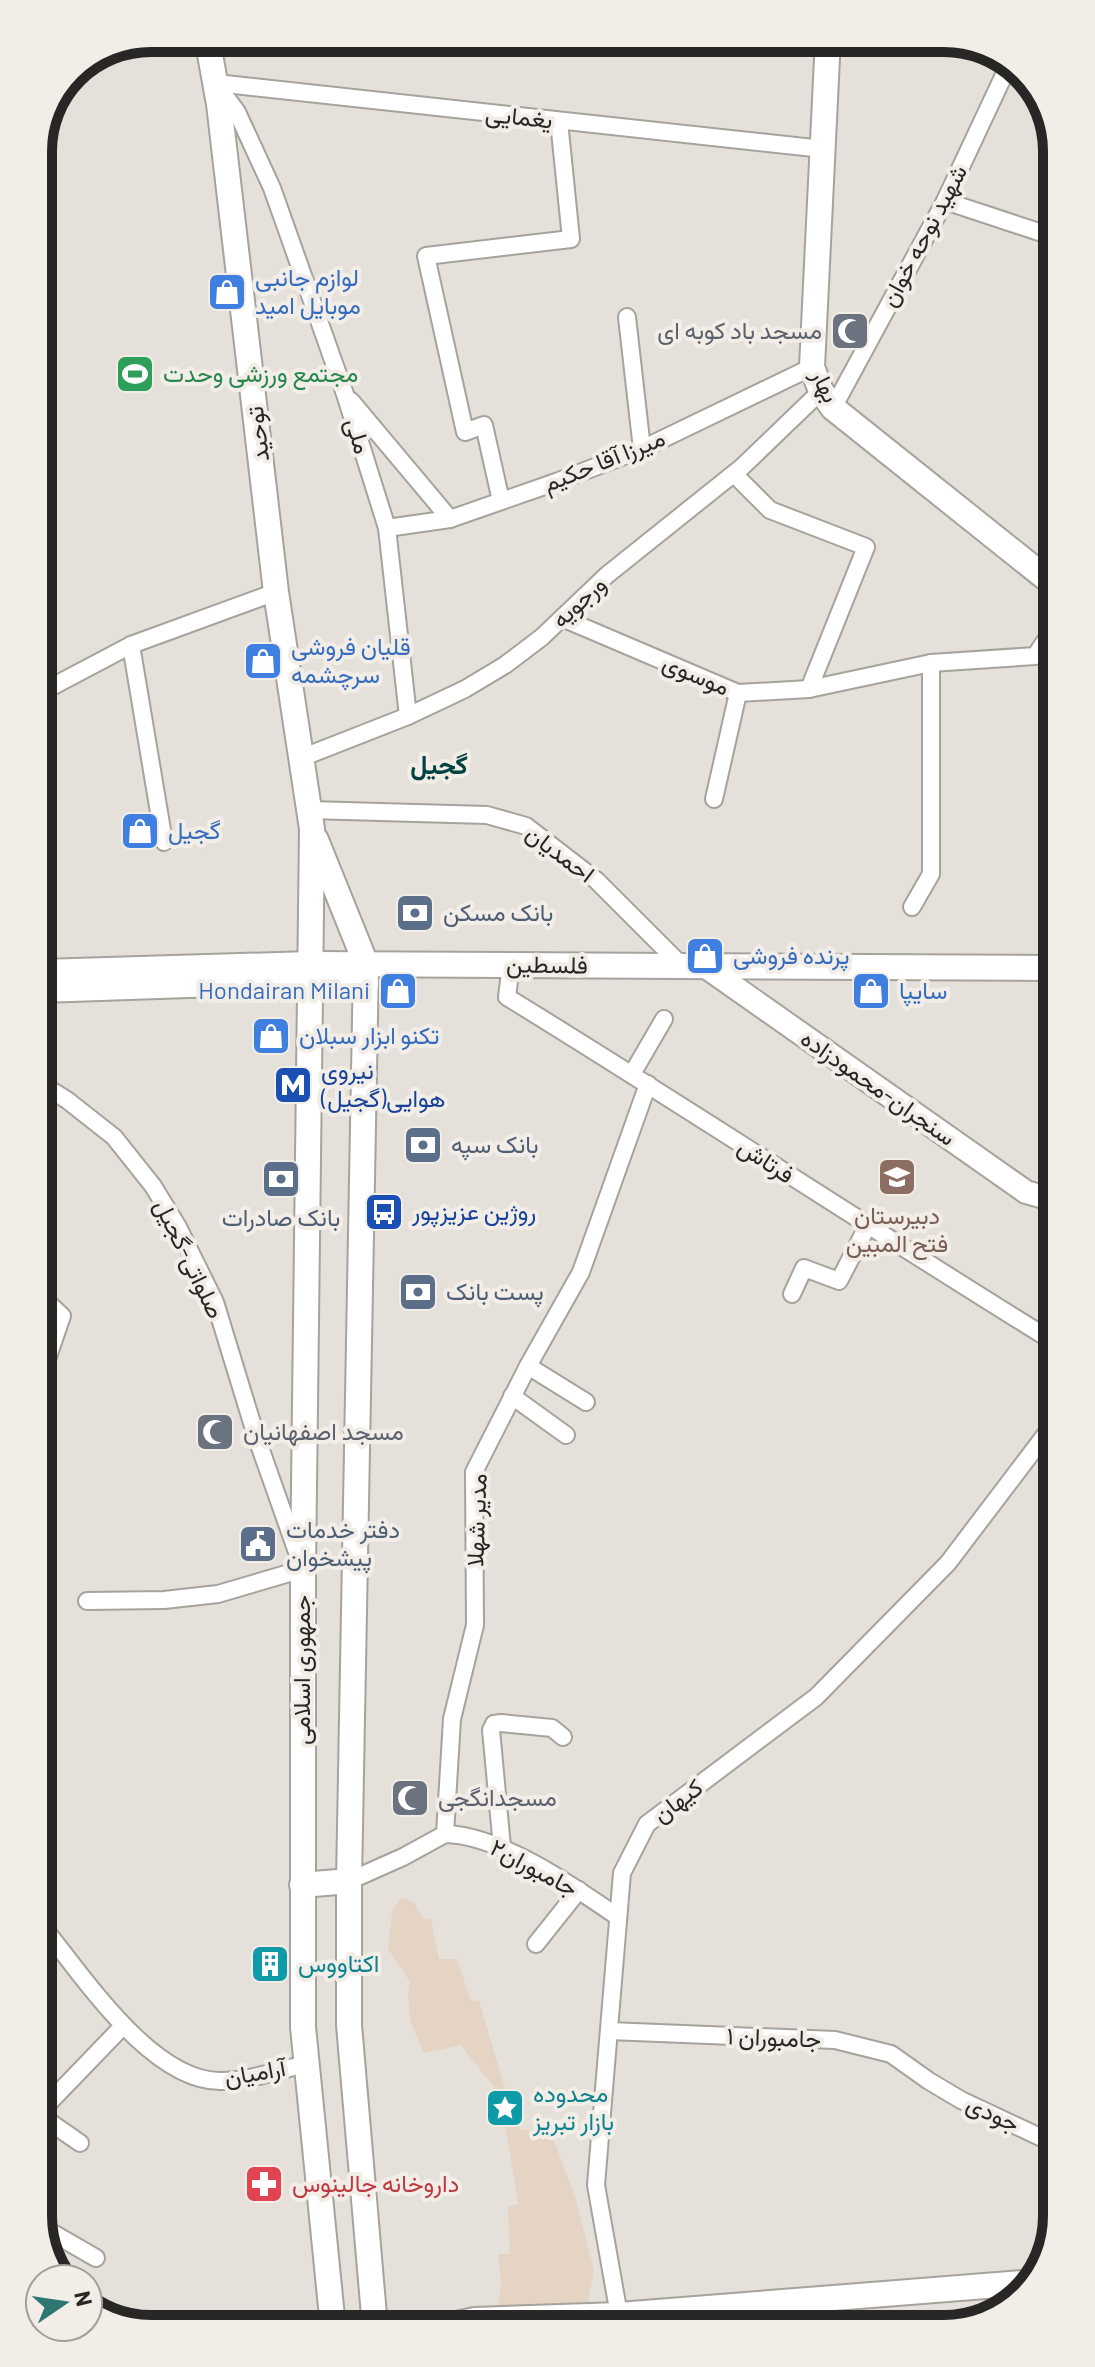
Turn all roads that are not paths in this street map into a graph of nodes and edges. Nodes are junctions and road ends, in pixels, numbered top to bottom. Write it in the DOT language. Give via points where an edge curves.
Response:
graph roads {
  1 [pos="210,52"];
  2 [pos="827,52"];
  3 [pos="1005,73"];
  4 [pos="216,83"];
  5 [pos="559,121"];
  6 [pos="823,149"];
  7 [pos="945,201"];
  8 [pos="1043,233"];
  9 [pos="627,317"];
  10 [pos="812,367"];
  11 [pos="345,394"];
  12 [pos="827,399"];
  13 [pos="642,449"];
  14 [pos="734,474"];
  15 [pos="501,501"];
  16 [pos="450,519"];
  17 [pos="387,528"];
  18 [pos="1043,576"];
  19 [pos="276,592"];
  20 [pos="562,618"];
  21 [pos="1043,644"];
  22 [pos="131,645"];
  23 [pos="931,663"];
  24 [pos="52,687"];
  25 [pos="809,689"];
  26 [pos="738,693"];
  27 [pos="408,716"];
  28 [pos="301,758"];
  29 [pos="714,799"];
  30 [pos="310,820"];
  31 [pos="164,842"];
  32 [pos="912,907"];
  33 [pos="511,965"];
  34 [pos="694,967"];
  35 [pos="1043,968"];
  36 [pos="52,972"];
  37 [pos="310,972"];
  38 [pos="366,973"];
  39 [pos="52,989"];
  40 [pos="664,1019"];
  41 [pos="632,1074"];
  42 [pos="648,1084"];
  43 [pos="52,1091"];
  44 [pos="1043,1197"];
  45 [pos="867,1227"];
  46 [pos="792,1294"];
  47 [pos="52,1306"];
  48 [pos="1043,1335"];
  49 [pos="52,1345"];
  50 [pos="528,1366"];
  51 [pos="512,1396"];
  52 [pos="586,1402"];
  53 [pos="566,1435"];
  54 [pos="1043,1438"];
  55 [pos="303,1569"];
  56 [pos="87,1601"];
  57 [pos="563,1737"];
  58 [pos="445,1834"];
  59 [pos="502,1847"];
  60 [pos="349,1881"];
  61 [pos="302,1885"];
  62 [pos="579,1890"];
  63 [pos="618,1917"];
  64 [pos="52,1938"];
  65 [pos="536,1944"];
  66 [pos="123,2026"];
  67 [pos="609,2031"];
  68 [pos="306,2064"];
  69 [pos="929,2081"];
  70 [pos="52,2100"];
  71 [pos="52,2124"];
  72 [pos="1043,2138"];
  73 [pos="80,2143"];
  74 [pos="54,2234"];
  75 [pos="96,2258"];
  76 [pos="1015,2284"];
  77 [pos="332,2315"];
  78 [pos="374,2315"];
  79 [pos="619,2315"];
  1 -- 4 [label="main road, توحید"];
  2 -- 6 [label="main road, بهار"];
  3 -- 7 [label="street, شهید نوحه خوان"];
  4 -- 5 [label="street, یغمایی"];
  4 -- 11 [label="street, ملی" via="237,112 272,188"];
  4 -- 19 [label="main road, توحید"];
  5 -- 6 [label="street, یغمایی"];
  5 -- 15 [label="street" via="571,239 426,256 465,432 484,425"];
  6 -- 10 [label="main road, بهار"];
  7 -- 8 [label="street"];
  7 -- 12 [label="street, شهید نوحه خوان"];
  9 -- 13 [label="street"];
  10 -- 12 [label="main road, بهار"];
  10 -- 13 [label="street, میرزا آقا حکیم"];
  11 -- 16 [label="street"];
  11 -- 17 [label="street, ملی"];
  12 -- 14 [label="street, ورجویه"];
  12 -- 18 [label="main road, بهار"];
  13 -- 15 [label="street, میرزا آقا حکیم"];
  14 -- 20 [label="street, ورجویه" via="607,575"];
  14 -- 25 [label="street" via="770,510 866,547"];
  15 -- 16 [label="street, میرزا آقا حکیم"];
  16 -- 17 [label="street, میرزا آقا حکیم"];
  17 -- 27 [label="street, ملی"];
  19 -- 22 [label="street"];
  19 -- 28 [label="main road, توحید"];
  20 -- 26 [label="street, موسوی"];
  20 -- 27 [label="street, ورجویه" via="505,665"];
  21 -- 23 [label="street, موسوی" via="1035,656"];
  22 -- 24 [label="street"];
  22 -- 31 [label="street"];
  23 -- 25 [label="street, موسوی"];
  23 -- 32 [label="street" via="931,874"];
  25 -- 26 [label="street, موسوی"];
  26 -- 29 [label="street"];
  27 -- 28 [label="street, ورجویه"];
  28 -- 30 [label="main road, توحید"];
  30 -- 34 [label="street, احمدیان" via="487,815 526,826"];
  30 -- 37 [label="main road, جمهوری اسلامی"];
  30 -- 38 [label="main road"];
  33 -- 34 [label="main road, فلسطین"];
  33 -- 38 [label="main road, فلسطین"];
  33 -- 41 [label="street, فرتاش" via="507,997"];
  34 -- 35 [label="main road, فلسطین"];
  34 -- 44 [label="street, سنجران-محمودزاده" via="1026,1192"];
  36 -- 37 [label="main road, فلسطین"];
  37 -- 38 [label="main road, فلسطین"];
  37 -- 39 [label="main road, فلسطین"];
  37 -- 55 [label="main road, جمهوری اسلامی"];
  38 -- 60 [label="main road, جمهوری اسلامی"];
  40 -- 41 [label="street"];
  41 -- 42 [label="street, فرتاش"];
  42 -- 45 [label="street, فرتاش"];
  42 -- 50 [label="street, مدیر شهلا" via="581,1272"];
  43 -- 55 [label="street, صلواتی-گجیل" via="122,1145 178,1227 215,1302"];
  45 -- 46 [label="street" via="839,1281 804,1268"];
  45 -- 48 [label="street, فرتاش"];
  47 -- 49 [label="street" via="62,1316"];
  50 -- 51 [label="street, مدیر شهلا"];
  50 -- 52 [label="street"];
  51 -- 53 [label="street"];
  51 -- 58 [label="street, مدیر شهلا" via="474,1472 475,1625 452,1719"];
  54 -- 63 [label="street, کیهان" via="948,1563 825,1688 647,1824 622,1873"];
  55 -- 56 [label="street" via="218,1594"];
  55 -- 61 [label="main road, جمهوری اسلامی"];
  57 -- 59 [label="street" via="552,1728 494,1724"];
  58 -- 59 [label="street, جامبوران۲" via="464,1834"];
  58 -- 60 [label="street"];
  59 -- 62 [label="street, جامبوران۲"];
  60 -- 61 [label="main road"];
  60 -- 78 [label="main road, جمهوری اسلامی" via="349,2025"];
  61 -- 68 [label="main road, جمهوری اسلامی"];
  62 -- 63 [label="street, جامبوران۲"];
  62 -- 65 [label="street"];
  63 -- 67 [label="street, کیهان"];
  64 -- 66 [label="street, آرامیان"];
  66 -- 68 [label="street, آرامیان" via="170,2065 218,2082"];
  66 -- 70 [label="street"];
  67 -- 69 [label="street, جامبوران ۱" via="835,2040 891,2054"];
  67 -- 79 [label="street, کیهان" via="596,2185"];
  68 -- 77 [label="main road, جمهوری اسلامی"];
  69 -- 72 [label="street, جودی"];
  71 -- 73 [label="street"];
  74 -- 75 [label="street"];
  76 -- 79 [label="main road"];
}
